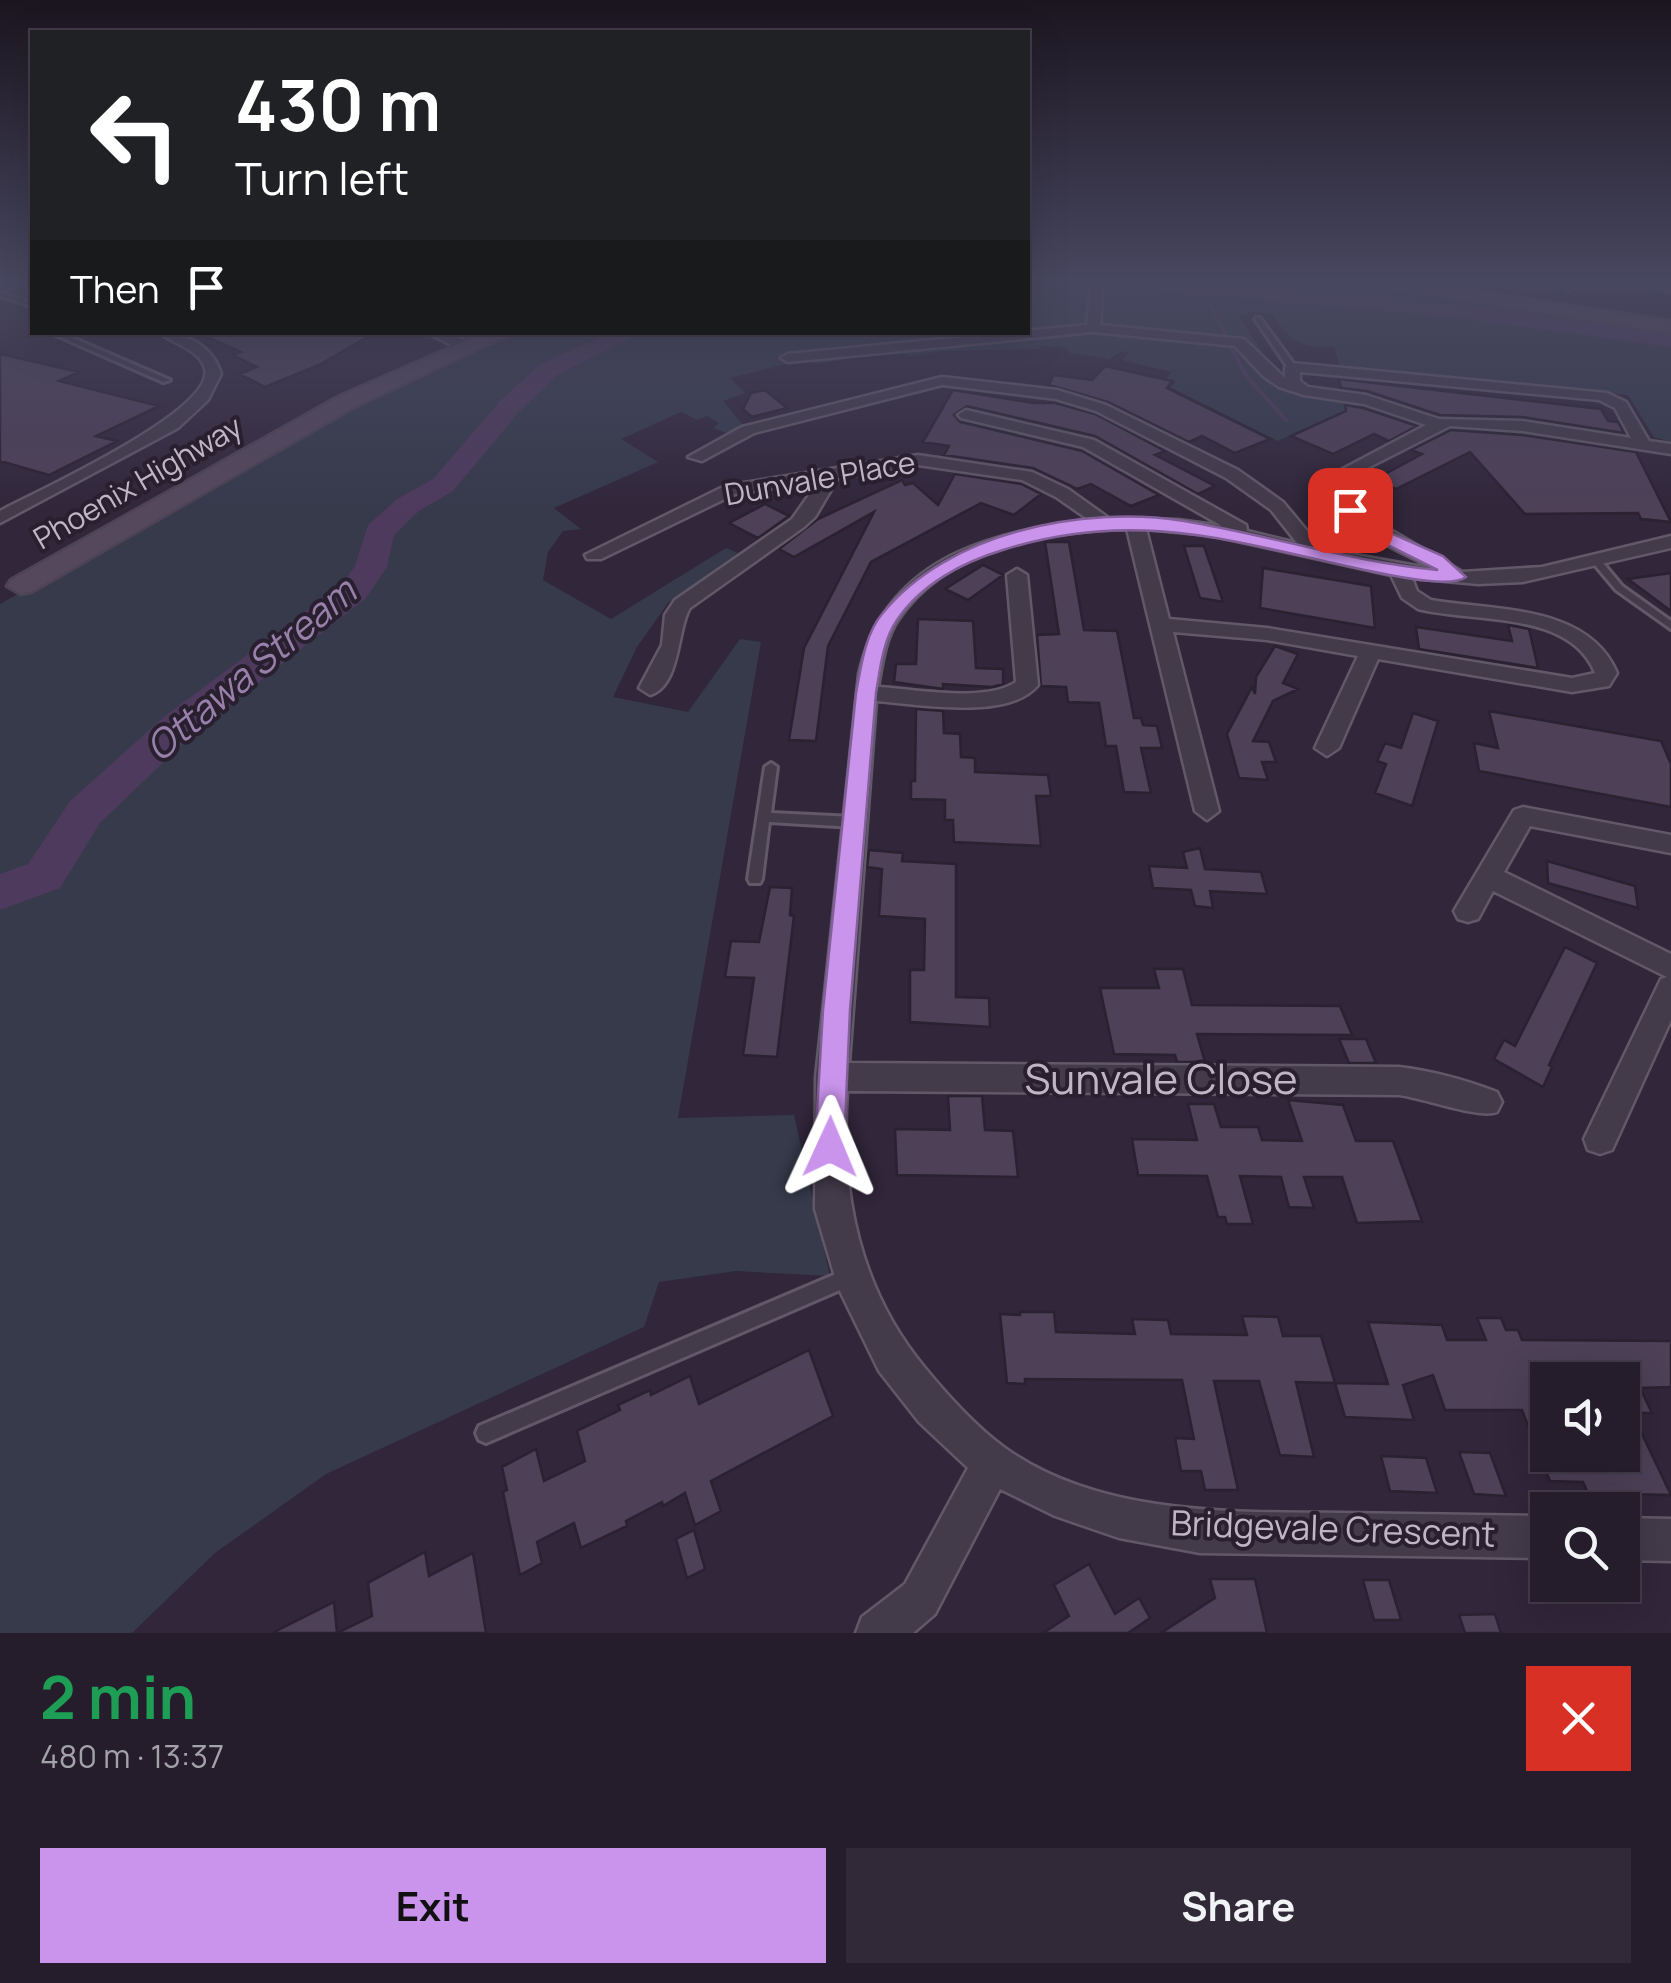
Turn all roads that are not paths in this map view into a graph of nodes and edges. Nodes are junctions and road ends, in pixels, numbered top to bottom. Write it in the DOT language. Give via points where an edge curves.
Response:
graph roads {
  1 [pos="117,359"];
  2 [pos="209,359"];
  3 [pos="404,359"];
  4 [pos="406,359"];
  5 [pos="425,359"];
  6 [pos="1256,359"];
  7 [pos="1287,359"];
  8 [pos="401,361"];
  9 [pos="1292,366"];
  10 [pos="166,380"];
  11 [pos="1297,388"];
  12 [pos="966,414"];
  13 [pos="1438,424"];
  14 [pos="1642,443"];
  15 [pos="1671,449"];
  16 [pos="696,457"];
  17 [pos="832,474"];
  18 [pos="0,518"];
  19 [pos="1135,522"];
  20 [pos="1104,523"];
  21 [pos="1259,540"];
  22 [pos="1671,542"];
  23 [pos="1315,553"];
  24 [pos="594,555"];
  25 [pos="1595,559"];
  26 [pos="1399,572"];
  27 [pos="1018,575"];
  28 [pos="1457,577"];
  29 [pos="10,592"];
  30 [pos="1162,625"];
  31 [pos="1671,626"];
  32 [pos="1370,653"];
  33 [pos="650,688"];
  34 [pos="866,693"];
  35 [pos="1327,748"];
  36 [pos="771,768"];
  37 [pos="1207,811"];
  38 [pos="763,816"];
  39 [pos="854,822"];
  40 [pos="1671,844"];
  41 [pos="1486,876"];
  42 [pos="755,879"];
  43 [pos="1468,910"];
  44 [pos="1671,967"];
  45 [pos="1671,988"];
  46 [pos="832,1077"];
  47 [pos="1486,1102"];
  48 [pos="1600,1138"];
  49 [pos="852,1276"];
  50 [pos="486,1433"];
  51 [pos="992,1464"];
  52 [pos="1530,1536"];
  53 [pos="1640,1539"];
  54 [pos="1671,1540"];
  55 [pos="878,1633"];
  1 -- 10 [label="lane"];
  2 -- 18 [label="street" via="211,388 172,425"];
  3 -- 8 [label="main road"];
  4 -- 8 [label="main road, Phoenix Highway"];
  5 -- 29 [label="main road, Phoenix Highway"];
  6 -- 11 [label="street" via="1264,373"];
  7 -- 9 [label="lane"];
  8 -- 29 [label="main road, Phoenix Highway" via="292,418"];
  9 -- 11 [label="street"];
  9 -- 14 [label="street" via="1602,396 1620,405"];
  11 -- 13 [label="street" via="1385,405"];
  12 -- 21 [label="street" via="1088,442"];
  13 -- 14 [label="street" via="1474,422"];
  13 -- 28 [label="street" via="1329,484 1382,536 1437,560"];
  14 -- 15 [label="street"];
  16 -- 23 [label="street" via="748,430 942,381 1057,395 1100,408 1232,474 1277,506"];
  17 -- 20 [label="street, Dunvale Place" via="918,460 1004,472 1062,493"];
  17 -- 24 [label="street, Dunvale Place" via="731,490"];
  17 -- 33 [label="street" via="798,524 682,604 672,645"];
  19 -- 20 [label="street, Bridgevale Crescent"];
  19 -- 21 [label="street, Bridgevale Crescent"];
  19 -- 30 [label="street"];
  20 -- 34 [label="street, Bridgevale Crescent" via="1002,542 932,575 888,618"];
  21 -- 23 [label="street, Bridgevale Crescent"];
  22 -- 25 [label="street, Bridgevale Crescent"];
  23 -- 26 [label="street, Bridgevale Crescent"];
  25 -- 28 [label="street, Bridgevale Crescent" via="1526,576"];
  25 -- 31 [label="lane" via="1619,588"];
  26 -- 28 [label="street, Bridgevale Crescent"];
  26 -- 32 [label="street" via="1408,594 1425,605 1574,632 1598,651 1606,673 1601,682 1572,685"];
  27 -- 34 [label="street" via="1027,685 1019,694 992,699"];
  30 -- 32 [label="street" via="1248,631"];
  30 -- 37 [label="street"];
  32 -- 35 [label="street"];
  34 -- 39 [label="street, Bridgevale Crescent"];
  36 -- 38 [label="lane"];
  38 -- 39 [label="lane"];
  38 -- 42 [label="lane"];
  39 -- 46 [label="street, Bridgevale Crescent"];
  40 -- 41 [label="street" via="1523,816"];
  41 -- 43 [label="street"];
  41 -- 44 [label="street"];
  45 -- 48 [label="street"];
  46 -- 47 [label="street, Sunvale Close" via="1399,1081"];
  46 -- 49 [label="street, Bridgevale Crescent" via="832,1209"];
  49 -- 50 [label="lane"];
  49 -- 51 [label="street, Bridgevale Crescent" via="892,1358"];
  51 -- 52 [label="street, Bridgevale Crescent" via="1119,1517 1200,1532"];
  51 -- 55 [label="street" via="920,1598"];
  53 -- 54 [label="street"];
}
